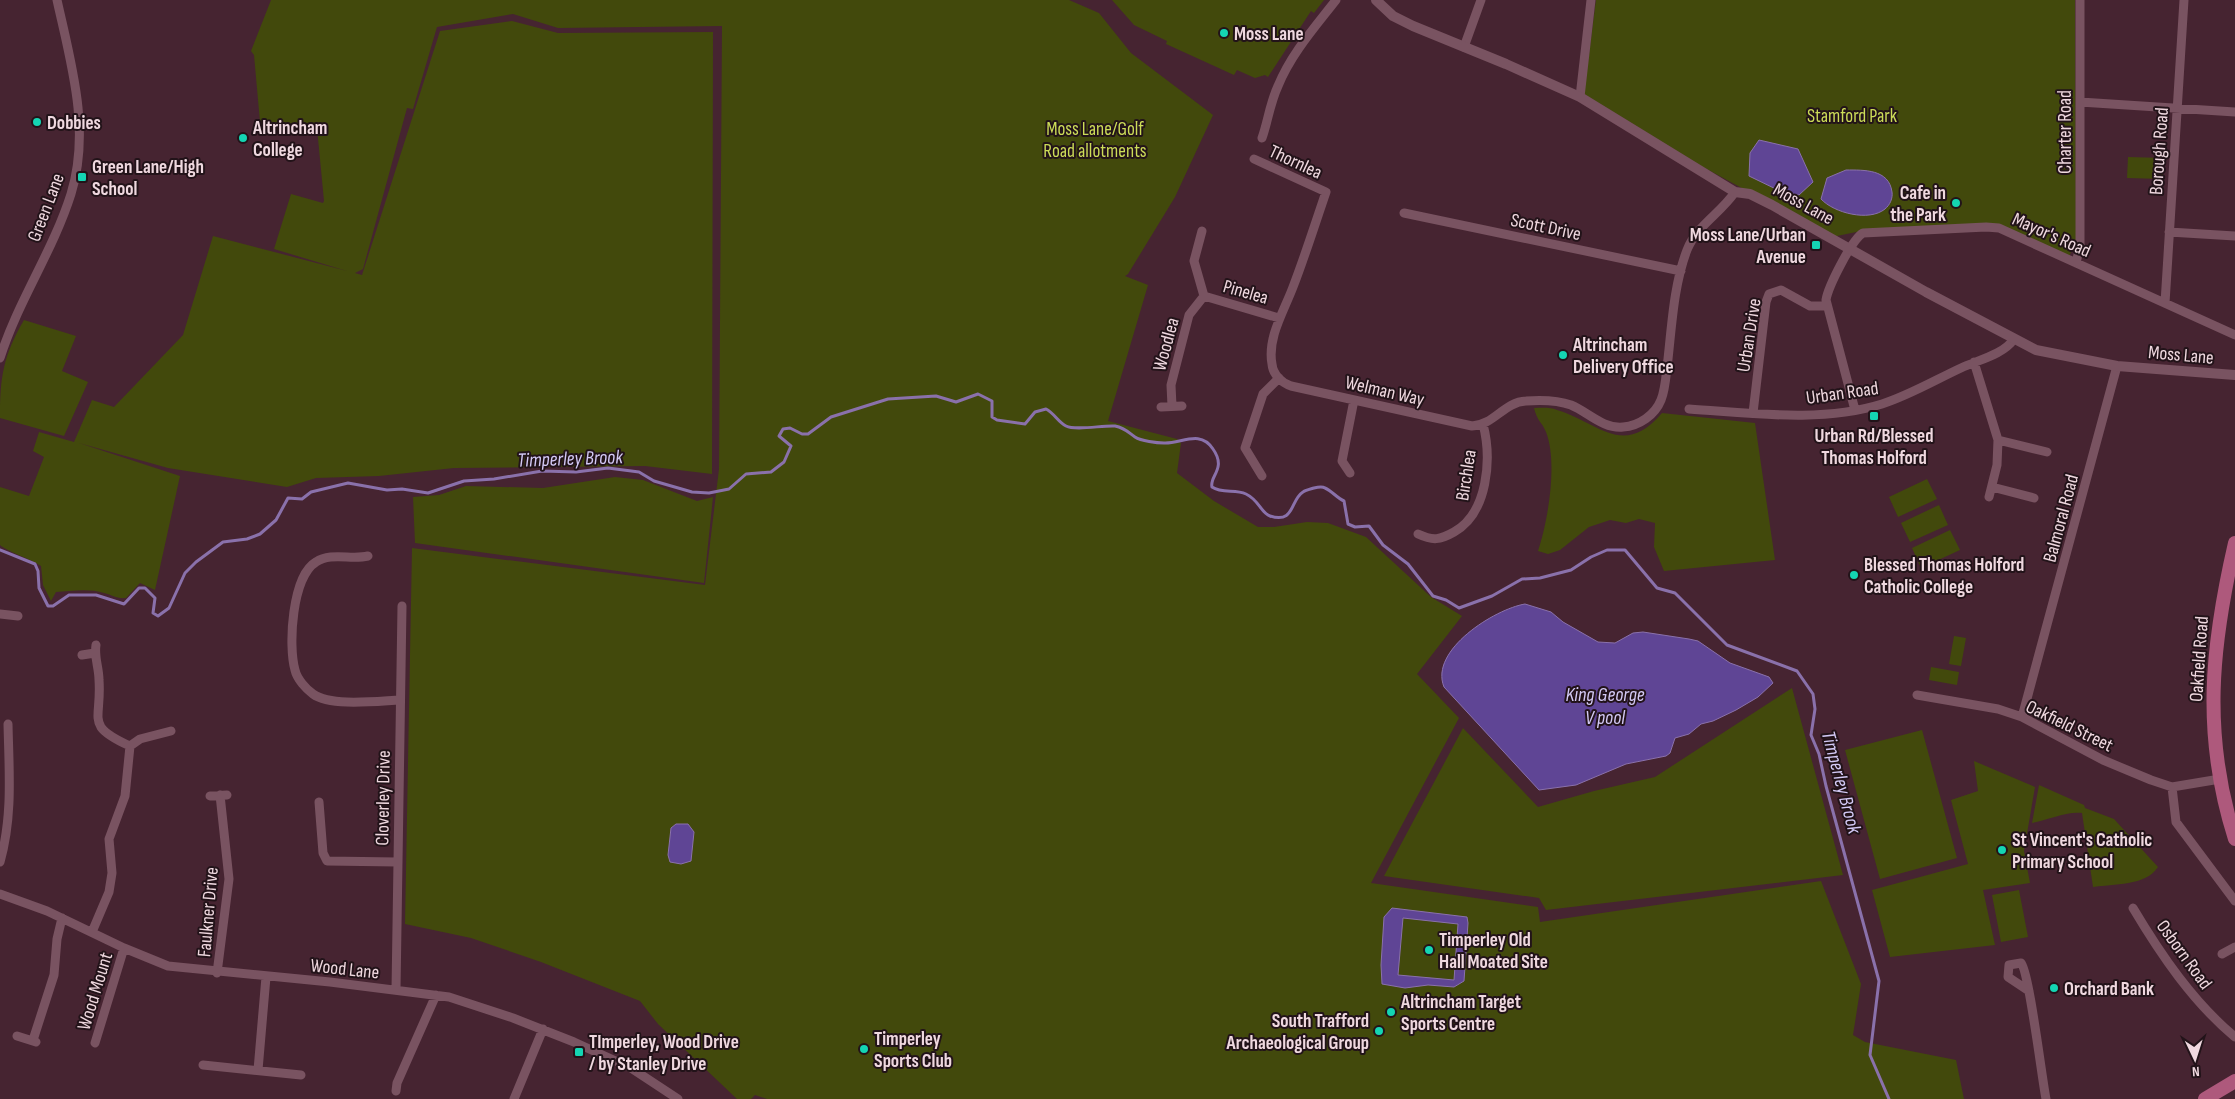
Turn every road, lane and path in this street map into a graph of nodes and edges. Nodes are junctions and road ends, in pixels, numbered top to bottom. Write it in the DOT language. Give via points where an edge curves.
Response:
graph roads {
  1 [pos="57,0"];
  2 [pos="1336,0"];
  3 [pos="1376,0"];
  4 [pos="1481,0"];
  5 [pos="1591,0"];
  6 [pos="2080,0"];
  7 [pos="2184,0"];
  8 [pos="1464,47"];
  9 [pos="1580,97"];
  10 [pos="2080,102"];
  11 [pos="2177,108"];
  12 [pos="2235,112"];
  13 [pos="1262,138"];
  14 [pos="1254,159"];
  15 [pos="1735,192"];
  16 [pos="1404,213"];
  17 [pos="1202,231"];
  18 [pos="2169,232"];
  19 [pos="2235,236"];
  20 [pos="1850,250"];
  21 [pos="2076,263"];
  22 [pos="1681,271"];
  23 [pos="1204,296"];
  24 [pos="2165,303"];
  25 [pos="1827,306"];
  26 [pos="1279,318"];
  27 [pos="2235,336"];
  28 [pos="2014,339"];
  29 [pos="0,358"];
  30 [pos="1974,362"];
  31 [pos="2117,366"];
  32 [pos="2235,376"];
  33 [pos="1279,378"];
  34 [pos="1354,400"];
  35 [pos="1172,406"];
  36 [pos="1182,406"];
  37 [pos="1161,407"];
  38 [pos="1690,409"];
  39 [pos="1856,410"];
  40 [pos="1753,413"];
  41 [pos="1483,424"];
  42 [pos="1998,440"];
  43 [pos="2047,452"];
  44 [pos="1350,473"];
  45 [pos="1262,476"];
  46 [pos="1992,487"];
  47 [pos="1989,497"];
  48 [pos="2034,498"];
  49 [pos="1418,534"];
  50 [pos="1436,540"];
  51 [pos="2235,543"];
  52 [pos="1437,550"];
  53 [pos="368,556"];
  54 [pos="2230,584"];
  55 [pos="402,606"];
  56 [pos="0,614"];
  57 [pos="18,616"];
  58 [pos="82,655"];
  59 [pos="1917,695"];
  60 [pos="400,700"];
  61 [pos="2022,718"];
  62 [pos="8,724"];
  63 [pos="171,731"];
  64 [pos="130,746"];
  65 [pos="2220,779"];
  66 [pos="2172,786"];
  67 [pos="210,796"];
  68 [pos="319,802"];
  69 [pos="2235,839"];
  70 [pos="0,862"];
  71 [pos="397,862"];
  72 [pos="0,894"];
  73 [pos="2235,901"];
  74 [pos="2133,908"];
  75 [pos="62,918"];
  76 [pos="92,932"];
  77 [pos="2235,947"];
  78 [pos="124,948"];
  79 [pos="2222,954"];
  80 [pos="217,973"];
  81 [pos="266,977"];
  82 [pos="396,990"];
  83 [pos="2029,991"];
  84 [pos="436,995"];
  85 [pos="543,1030"];
  86 [pos="17,1036"];
  87 [pos="2235,1037"];
  88 [pos="95,1043"];
  89 [pos="203,1064"];
  90 [pos="258,1070"];
  91 [pos="301,1075"];
  92 [pos="2235,1081"];
  93 [pos="396,1091"];
  94 [pos="514,1099"];
  95 [pos="678,1099"];
  96 [pos="2046,1099"];
  97 [pos="2205,1099"];
  1 -- 29 [label="street, Green Lane" via="77,96 77,165 60,222"];
  2 -- 13 [label="street" via="1283,74"];
  3 -- 8 [label="street, Moss Lane" via="1393,16"];
  4 -- 8 [label="street"];
  5 -- 9 [label="street"];
  6 -- 10 [label="street, Charter Road"];
  7 -- 11 [label="street, Borough Road"];
  8 -- 9 [label="street, Moss Lane"];
  9 -- 15 [label="street, Moss Lane"];
  10 -- 11 [label="street"];
  10 -- 21 [label="street, Charter Road" via="2080,246"];
  11 -- 12 [label="street"];
  11 -- 18 [label="street, Borough Road"];
  14 -- 26 [label="street, Thornlea" via="1326,192"];
  15 -- 20 [label="street, Moss Lane" via="1750,194 1772,205"];
  15 -- 22 [label="street" via="1697,232"];
  16 -- 22 [label="street, Scott Drive"];
  17 -- 23 [label="street" via="1194,261"];
  18 -- 19 [label="street"];
  18 -- 24 [label="street, Borough Road"];
  20 -- 21 [label="street, Mayor's Road" via="1863,233 1990,226"];
  20 -- 25 [label="street, Mayor's Road" via="1829,290"];
  20 -- 28 [label="street, Moss Lane"];
  21 -- 24 [label="street, Mayor's Road"];
  22 -- 41 [label="street" via="1661,400 1643,421 1623,427 1605,424 1562,403 1531,400 1514,403"];
  23 -- 26 [label="street, Pinelea"];
  23 -- 35 [label="street, Woodlea" via="1189,315 1171,385"];
  24 -- 27 [label="street, Mayor's Road"];
  25 -- 39 [label="street"];
  25 -- 40 [label="street, Urban Drive" via="1810,306 1781,290 1769,294"];
  26 -- 33 [label="street" via="1271,357 1273,370"];
  28 -- 30 [label="street, Urban Road" via="2003,350"];
  28 -- 31 [label="street, Moss Lane" via="2042,352"];
  30 -- 39 [label="street, Urban Road" via="1903,396"];
  30 -- 42 [label="street"];
  31 -- 32 [label="street, Moss Lane"];
  31 -- 61 [label="street, Balmoral Road"];
  33 -- 34 [label="street, Welman Way" via="1292,386"];
  33 -- 45 [label="street" via="1263,394 1245,448"];
  34 -- 41 [label="street, Welman Way" via="1460,424"];
  34 -- 44 [label="street" via="1342,461"];
  35 -- 36 [label="street"];
  35 -- 37 [label="street"];
  38 -- 40 [label="street, Urban Road"];
  39 -- 40 [label="street, Urban Road"];
  41 -- 50 [label="street, Birchlea" via="1486,458 1475,512 1458,530"];
  42 -- 43 [label="street"];
  42 -- 46 [label="street"];
  46 -- 47 [label="street"];
  46 -- 48 [label="street"];
  49 -- 50 [label="street"];
  50 -- 52 [label="street"];
  51 -- 54 [label="main road, Oakfield Road"];
  53 -- 60 [label="street" via="345,562 331,557 317,561 305,572 300,582 294,628 295,670 309,691 321,698"];
  54 -- 65 [label="main road, Oakfield Road" via="2216,639 2212,692"];
  55 -- 60 [label="street, Cloverley Drive"];
  56 -- 57 [label="street"];
  58 -- 64 [label="street" via="96,649 100,682 98,725"];
  59 -- 61 [label="street, Oakfield Street" via="1998,709"];
  60 -- 71 [label="street, Cloverley Drive"];
  61 -- 66 [label="street, Oakfield Street" via="2103,760"];
  62 -- 70 [label="street" via="10,800"];
  63 -- 64 [label="street" via="140,739"];
  64 -- 76 [label="street" via="126,796 109,839 110,892"];
  65 -- 66 [label="street, Oakfield Street"];
  65 -- 69 [label="main road, Oakfield Road"];
  66 -- 73 [label="street" via="2176,822"];
  67 -- 80 [label="street, Faulkner Drive" via="224,795 229,879"];
  68 -- 71 [label="street" via="323,853 327,861"];
  71 -- 82 [label="street, Cloverley Drive"];
  72 -- 75 [label="street, Wood Lane"];
  74 -- 87 [label="street, Osborn Road" via="2171,967 2205,1008"];
  75 -- 76 [label="street, Wood Lane"];
  75 -- 86 [label="street" via="54,975 35,1041"];
  76 -- 78 [label="street, Wood Lane"];
  77 -- 79 [label="street"];
  78 -- 80 [label="street, Wood Lane" via="168,966"];
  78 -- 88 [label="street, Wood Mount"];
  80 -- 81 [label="street, Wood Lane"];
  81 -- 82 [label="street, Wood Lane"];
  81 -- 90 [label="street"];
  82 -- 84 [label="street, Wood Lane"];
  83 -- 96 [label="street"];
  84 -- 85 [label="street, Wood Lane" via="491,1010"];
  84 -- 93 [label="street"];
  85 -- 94 [label="street"];
  85 -- 95 [label="street, Wood Lane" via="631,1068"];
  89 -- 90 [label="street"];
  90 -- 91 [label="street"];
  92 -- 97 [label="main road"];
}
